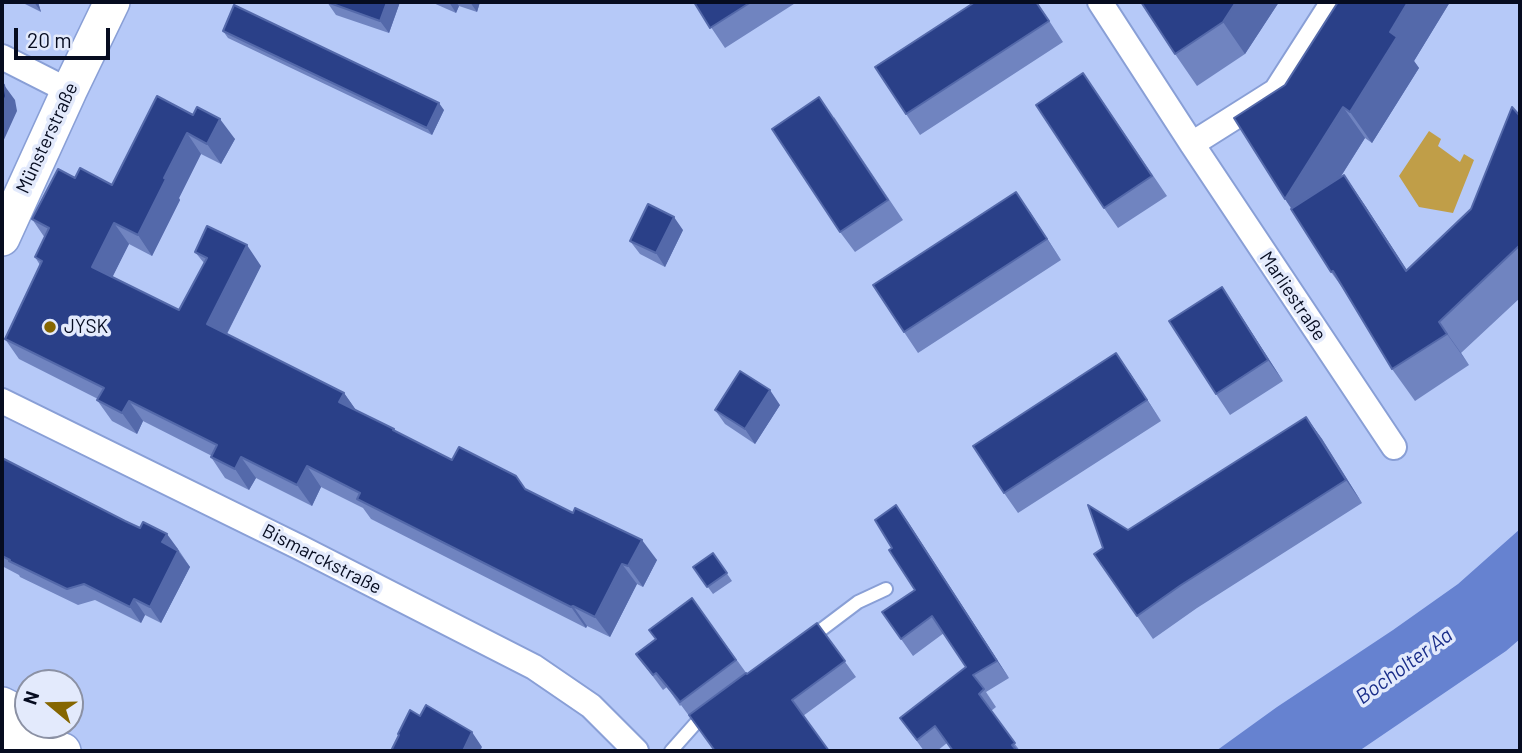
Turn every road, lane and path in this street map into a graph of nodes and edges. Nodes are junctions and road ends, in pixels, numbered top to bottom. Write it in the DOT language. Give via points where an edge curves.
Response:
graph roads {
  1 [pos="112,2"];
  2 [pos="1100,2"];
  3 [pos="1333,2"];
  4 [pos="2,57"];
  5 [pos="69,91"];
  6 [pos="1192,144"];
  7 [pos="2,238"];
  8 [pos="2,401"];
  9 [pos="1394,447"];
  10 [pos="886,589"];
  11 [pos="803,643"];
  12 [pos="717,708"];
  13 [pos="2,735"];
  14 [pos="68,739"];
  15 [pos="631,748"];
  16 [pos="63,751"];
  17 [pos="92,751"];
  18 [pos="671,751"];
  1 -- 5 [label="main road, Münsterstraße"];
  2 -- 6 [label="street, Marliestraße"];
  3 -- 6 [label="street" via="1276,91"];
  4 -- 5 [label="street"];
  5 -- 7 [label="main road, Münsterstraße"];
  6 -- 9 [label="street, Marliestraße"];
  8 -- 15 [label="street, Bismarckstraße" via="534,667 591,706"];
  10 -- 11 [label="lane" via="858,602"];
  12 -- 18 [label="lane"];
  13 -- 16 [label="main road"];
  14 -- 17 [label="main road"];
}
